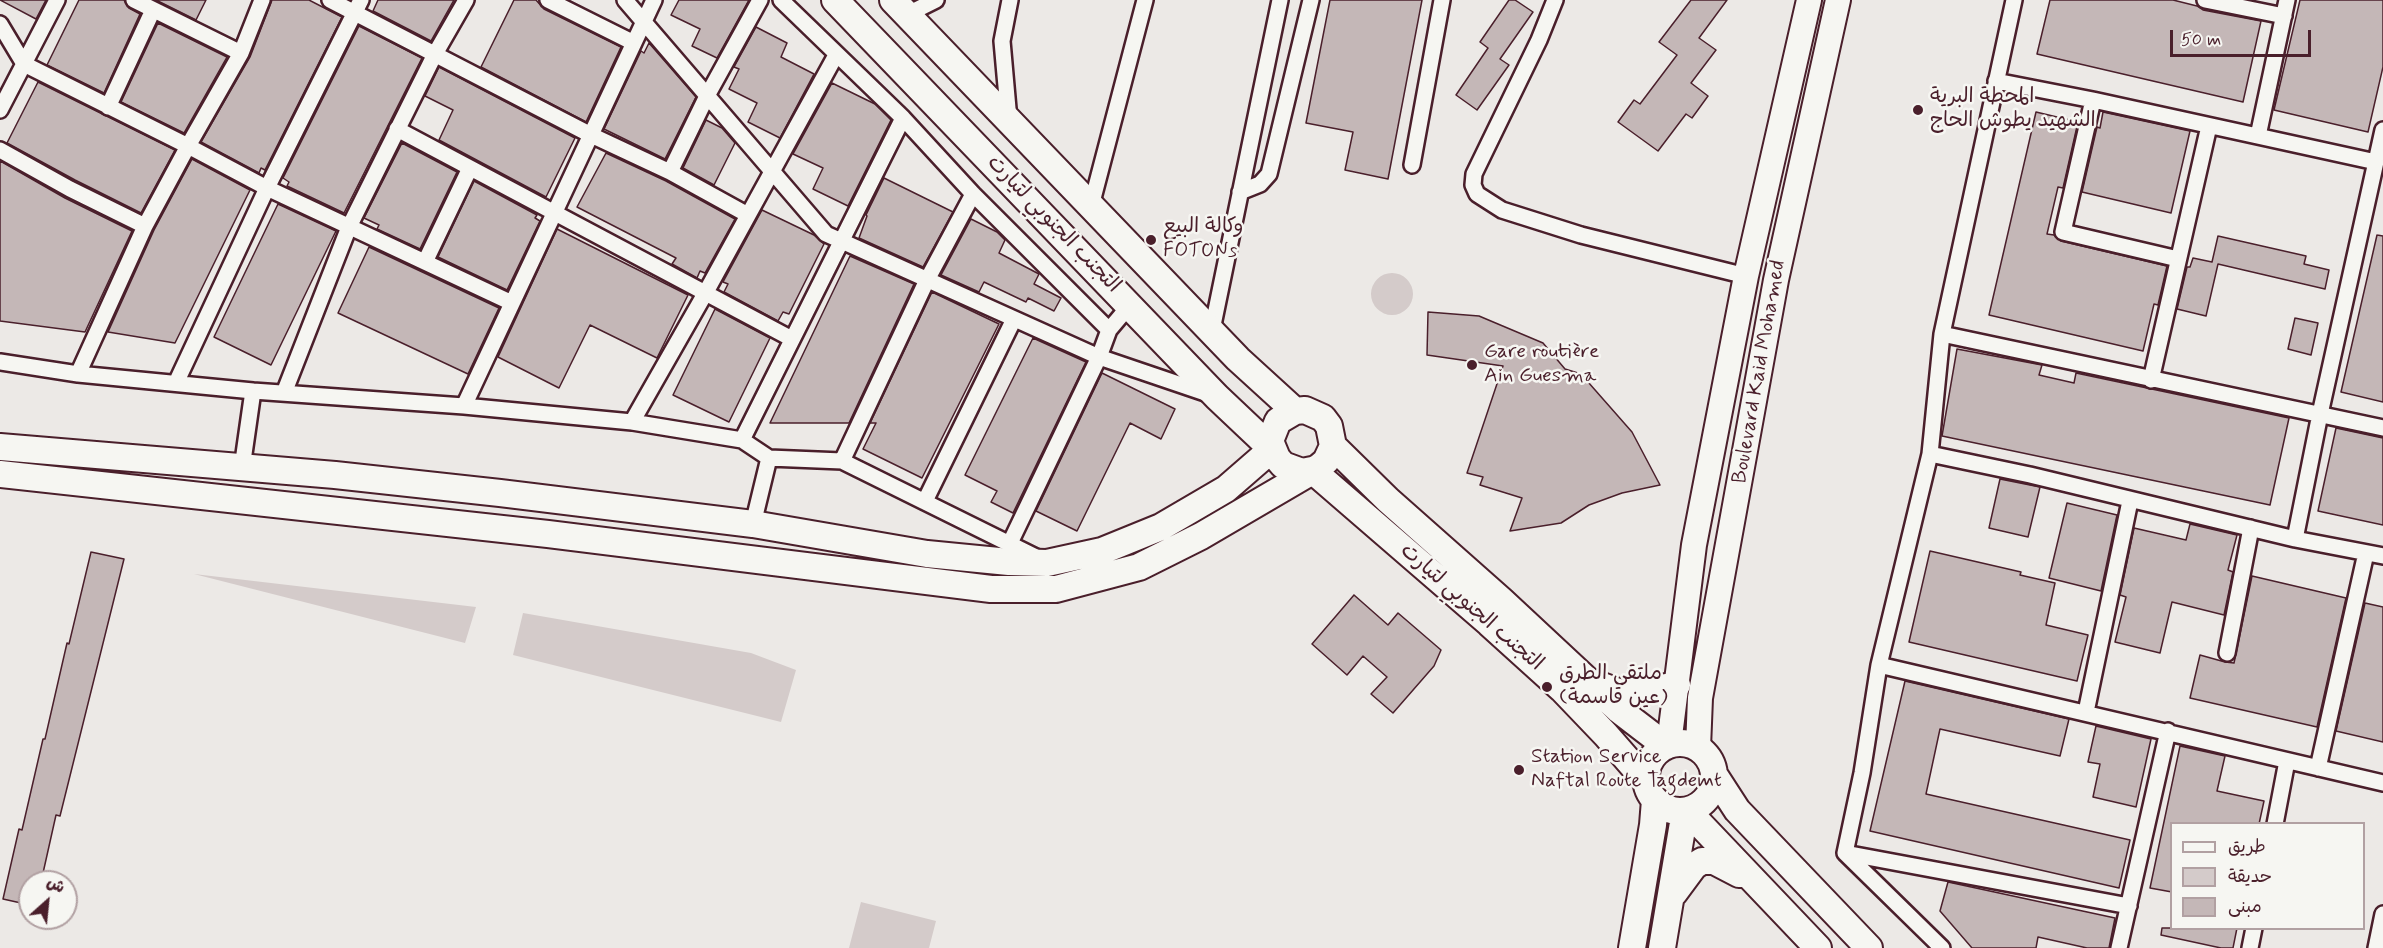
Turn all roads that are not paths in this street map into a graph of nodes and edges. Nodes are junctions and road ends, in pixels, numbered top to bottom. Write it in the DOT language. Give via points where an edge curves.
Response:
graph roads {
  1 [pos="57,0"];
  2 [pos="134,0"];
  3 [pos="262,0"];
  4 [pos="330,0"];
  5 [pos="466,0"];
  6 [pos="548,0"];
  7 [pos="625,0"];
  8 [pos="654,0"];
  9 [pos="760,0"];
  10 [pos="781,0"];
  11 [pos="835,0"];
  12 [pos="936,0"];
  13 [pos="1010,0"];
  14 [pos="1145,0"];
  15 [pos="1280,0"];
  16 [pos="1311,0"];
  17 [pos="1442,0"];
  18 [pos="1555,0"];
  19 [pos="1809,0"];
  20 [pos="1838,0"];
  21 [pos="2014,0"];
  22 [pos="2205,0"];
  23 [pos="2287,0"];
  24 [pos="358,7"];
  25 [pos="900,7"];
  26 [pos="153,9"];
  27 [pos="2284,16"];
  28 [pos="643,22"];
  29 [pos="0,24"];
  30 [pos="634,43"];
  31 [pos="242,53"];
  32 [pos="435,54"];
  33 [pos="836,55"];
  34 [pos="24,63"];
  35 [pos="1996,81"];
  36 [pos="707,96"];
  37 [pos="2093,100"];
  38 [pos="108,107"];
  39 [pos="0,110"];
  40 [pos="903,118"];
  41 [pos="1010,123"];
  42 [pos="2209,126"];
  43 [pos="398,129"];
  44 [pos="2383,130"];
  45 [pos="591,135"];
  46 [pos="2258,136"];
  47 [pos="188,146"];
  48 [pos="0,150"];
  49 [pos="2376,162"];
  50 [pos="1412,165"];
  51 [pos="470,168"];
  52 [pos="772,171"];
  53 [pos="670,172"];
  54 [pos="267,188"];
  55 [pos="1240,192"];
  56 [pos="973,194"];
  57 [pos="1091,206"];
  58 [pos="554,214"];
  59 [pos="748,215"];
  60 [pos="145,226"];
  61 [pos="349,227"];
  62 [pos="841,241"];
  63 [pos="2178,259"];
  64 [pos="425,262"];
  65 [pos="1746,276"];
  66 [pos="927,279"];
  67 [pos="706,292"];
  68 [pos="512,303"];
  69 [pos="1130,305"];
  70 [pos="1014,319"];
  71 [pos="1109,330"];
  72 [pos="1212,330"];
  73 [pos="1942,334"];
  74 [pos="792,339"];
  75 [pos="1099,357"];
  76 [pos="0,362"];
  77 [pos="78,374"];
  78 [pos="2151,380"];
  79 [pos="176,383"];
  80 [pos="253,392"];
  81 [pos="284,393"];
  82 [pos="1217,397"];
  83 [pos="464,406"];
  84 [pos="1295,411"];
  85 [pos="2320,414"];
  86 [pos="632,423"];
  87 [pos="2383,428"];
  88 [pos="742,440"];
  89 [pos="1333,446"];
  90 [pos="0,447"];
  91 [pos="1272,449"];
  92 [pos="1930,454"];
  93 [pos="769,458"];
  94 [pos="842,461"];
  95 [pos="242,468"];
  96 [pos="1312,470"];
  97 [pos="0,474"];
  98 [pos="925,501"];
  99 [pos="2130,501"];
  100 [pos="753,524"];
  101 [pos="2251,528"];
  102 [pos="2295,538"];
  103 [pos="1010,543"];
  104 [pos="2366,553"];
  105 [pos="2383,556"];
  106 [pos="1047,563"];
  107 [pos="2227,653"];
  108 [pos="1879,665"];
  109 [pos="1588,680"];
  110 [pos="1677,685"];
  111 [pos="2086,712"];
  112 [pos="2168,731"];
  113 [pos="1667,745"];
  114 [pos="1698,748"];
  115 [pos="2287,761"];
  116 [pos="2318,768"];
  117 [pos="1715,776"];
  118 [pos="2383,783"];
  119 [pos="1651,790"];
  120 [pos="1687,810"];
  121 [pos="2275,822"];
  122 [pos="1845,853"];
  123 [pos="1753,881"];
  124 [pos="1670,898"];
  125 [pos="2129,906"];
  126 [pos="2383,914"];
  127 [pos="2254,930"];
  128 [pos="1632,948"];
  129 [pos="1662,948"];
  130 [pos="1818,948"];
  131 [pos="1869,948"];
  132 [pos="1942,948"];
  133 [pos="2119,948"];
  134 [pos="2250,948"];
  135 [pos="2376,948"];
  1 -- 34 [label="street"];
  2 -- 26 [label="street"];
  3 -- 31 [label="street"];
  4 -- 24 [label="street"];
  5 -- 32 [label="street"];
  6 -- 30 [label="street"];
  7 -- 28 [label="street"];
  8 -- 28 [label="street"];
  9 -- 36 [label="street"];
  10 -- 33 [label="street"];
  11 -- 69 [label="highway, التجنب الجنوبي لتيارت"];
  12 -- 25 [label="street"];
  13 -- 41 [label="street" via="1002,41"];
  14 -- 57 [label="street"];
  15 -- 55 [label="street"];
  16 -- 55 [label="street" via="1269,174 1260,184"];
  17 -- 50 [label="street"];
  18 -- 65 [label="street" via="1474,174 1476,194 1502,210 1581,235"];
  19 -- 65 [label="main road, Boulevard Kaid Mohamed"];
  20 -- 114 [label="main road, Boulevard Kaid Mohamed" via="1774,291 1700,698"];
  21 -- 35 [label="street"];
  22 -- 27 [label="street"];
  23 -- 27 [label="street"];
  24 -- 32 [label="street"];
  24 -- 54 [label="street"];
  25 -- 41 [label="highway, التجنب الجنوبي لتيارت"];
  26 -- 31 [label="street"];
  26 -- 38 [label="street"];
  27 -- 46 [label="street"];
  28 -- 30 [label="street"];
  28 -- 36 [label="street"];
  29 -- 34 [label="street"];
  30 -- 45 [label="street"];
  31 -- 47 [label="street"];
  32 -- 43 [label="street"];
  32 -- 45 [label="street"];
  33 -- 40 [label="street"];
  33 -- 52 [label="street"];
  34 -- 38 [label="street"];
  34 -- 39 [label="street"];
  35 -- 37 [label="street"];
  35 -- 73 [label="street"];
  36 -- 52 [label="street"];
  36 -- 53 [label="street"];
  37 -- 42 [label="street"];
  37 -- 63 [label="street" via="2063,232"];
  38 -- 47 [label="street"];
  40 -- 56 [label="street"];
  40 -- 62 [label="street"];
  41 -- 57 [label="highway, التجنب الجنوبي لتيارت"];
  42 -- 46 [label="street"];
  42 -- 63 [label="street"];
  43 -- 51 [label="street"];
  43 -- 61 [label="street"];
  44 -- 49 [label="street"];
  45 -- 53 [label="street"];
  45 -- 58 [label="street"];
  46 -- 49 [label="street"];
  47 -- 54 [label="street"];
  47 -- 60 [label="street"];
  48 -- 60 [label="street"];
  49 -- 85 [label="street"];
  51 -- 58 [label="street"];
  51 -- 64 [label="street"];
  52 -- 59 [label="street"];
  52 -- 62 [label="street" via="826,234"];
  53 -- 59 [label="street"];
  54 -- 61 [label="street"];
  54 -- 79 [label="street"];
  55 -- 72 [label="street"];
  56 -- 66 [label="street"];
  56 -- 71 [label="street"];
  57 -- 72 [label="highway, التجنب الجنوبي لتيارت"];
  58 -- 67 [label="street"];
  58 -- 68 [label="street"];
  59 -- 67 [label="street"];
  60 -- 77 [label="street"];
  61 -- 64 [label="street"];
  61 -- 81 [label="street"];
  62 -- 66 [label="street"];
  62 -- 74 [label="street"];
  63 -- 78 [label="street"];
  64 -- 68 [label="street"];
  65 -- 110 [label="main road, Boulevard Kaid Mohamed" via="1694,545"];
  66 -- 70 [label="street"];
  66 -- 94 [label="street"];
  67 -- 74 [label="street"];
  67 -- 86 [label="street"];
  68 -- 83 [label="street"];
  69 -- 71 [label="street"];
  69 -- 82 [label="highway, التجنب الجنوبي لتيارت"];
  70 -- 75 [label="street"];
  70 -- 98 [label="street"];
  71 -- 75 [label="street"];
  72 -- 84 [label="highway, التجنب الجنوبي لتيارت"];
  73 -- 78 [label="street"];
  73 -- 92 [label="street"];
  74 -- 88 [label="street"];
  75 -- 82 [label="street"];
  75 -- 103 [label="street"];
  76 -- 77 [label="street"];
  77 -- 79 [label="street"];
  78 -- 85 [label="street"];
  79 -- 80 [label="street"];
  80 -- 81 [label="street"];
  80 -- 95 [label="street"];
  81 -- 83 [label="street"];
  82 -- 91 [label="highway, التجنب الجنوبي لتيارت"];
  83 -- 86 [label="street"];
  84 -- 89 [label="highway" via="1305,410 1323,418"];
  84 -- 91 [label="highway" via="1273,429"];
  85 -- 87 [label="street"];
  85 -- 102 [label="street"];
  86 -- 88 [label="street"];
  88 -- 93 [label="street"];
  89 -- 96 [label="highway" via="1326,461"];
  89 -- 109 [label="highway"];
  90 -- 95 [label="highway"];
  91 -- 96 [label="highway" via="1283,465 1302,472"];
  91 -- 106 [label="highway" via="1226,489 1161,527 1102,551"];
  92 -- 99 [label="street"];
  92 -- 108 [label="street"];
  93 -- 94 [label="street"];
  93 -- 100 [label="street"];
  94 -- 98 [label="street"];
  95 -- 100 [label="highway" via="489,492"];
  96 -- 97 [label="highway" via="1140,567 1056,589 1002,589"];
  96 -- 119 [label="highway, التجنب الجنوبي لتيارت" via="1562,689"];
  98 -- 103 [label="street"];
  99 -- 101 [label="street"];
  99 -- 111 [label="street"];
  100 -- 106 [label="highway" via="927,554"];
  101 -- 102 [label="street"];
  101 -- 107 [label="street"];
  102 -- 104 [label="street"];
  103 -- 106 [label="street"];
  104 -- 105 [label="street"];
  104 -- 116 [label="street"];
  108 -- 111 [label="street"];
  108 -- 122 [label="street"];
  109 -- 110 [label="highway" via="1618,692 1634,693"];
  109 -- 113 [label="highway" via="1619,710"];
  110 -- 113 [label="main road, Boulevard Kaid Mohamed"];
  111 -- 112 [label="street"];
  112 -- 115 [label="street"];
  112 -- 125 [label="street"];
  113 -- 114 [label="highway" via="1684,743"];
  113 -- 119 [label="highway" via="1649,764"];
  114 -- 117 [label="highway" via="1710,759"];
  115 -- 116 [label="street"];
  115 -- 121 [label="street"];
  116 -- 118 [label="street"];
  117 -- 120 [label="highway" via="1705,800"];
  117 -- 131 [label="highway" via="1737,810"];
  119 -- 120 [label="highway" via="1664,807"];
  119 -- 128 [label="highway" via="1653,825"];
  120 -- 123 [label="highway"];
  120 -- 124 [label="highway"];
  122 -- 125 [label="street"];
  122 -- 132 [label="street"];
  123 -- 124 [label="highway" via="1705,860 1694,866"];
  123 -- 130 [label="highway"];
  124 -- 129 [label="highway"];
  125 -- 133 [label="street"];
  126 -- 135 [label="street"];
  127 -- 134 [label="street"];
}
